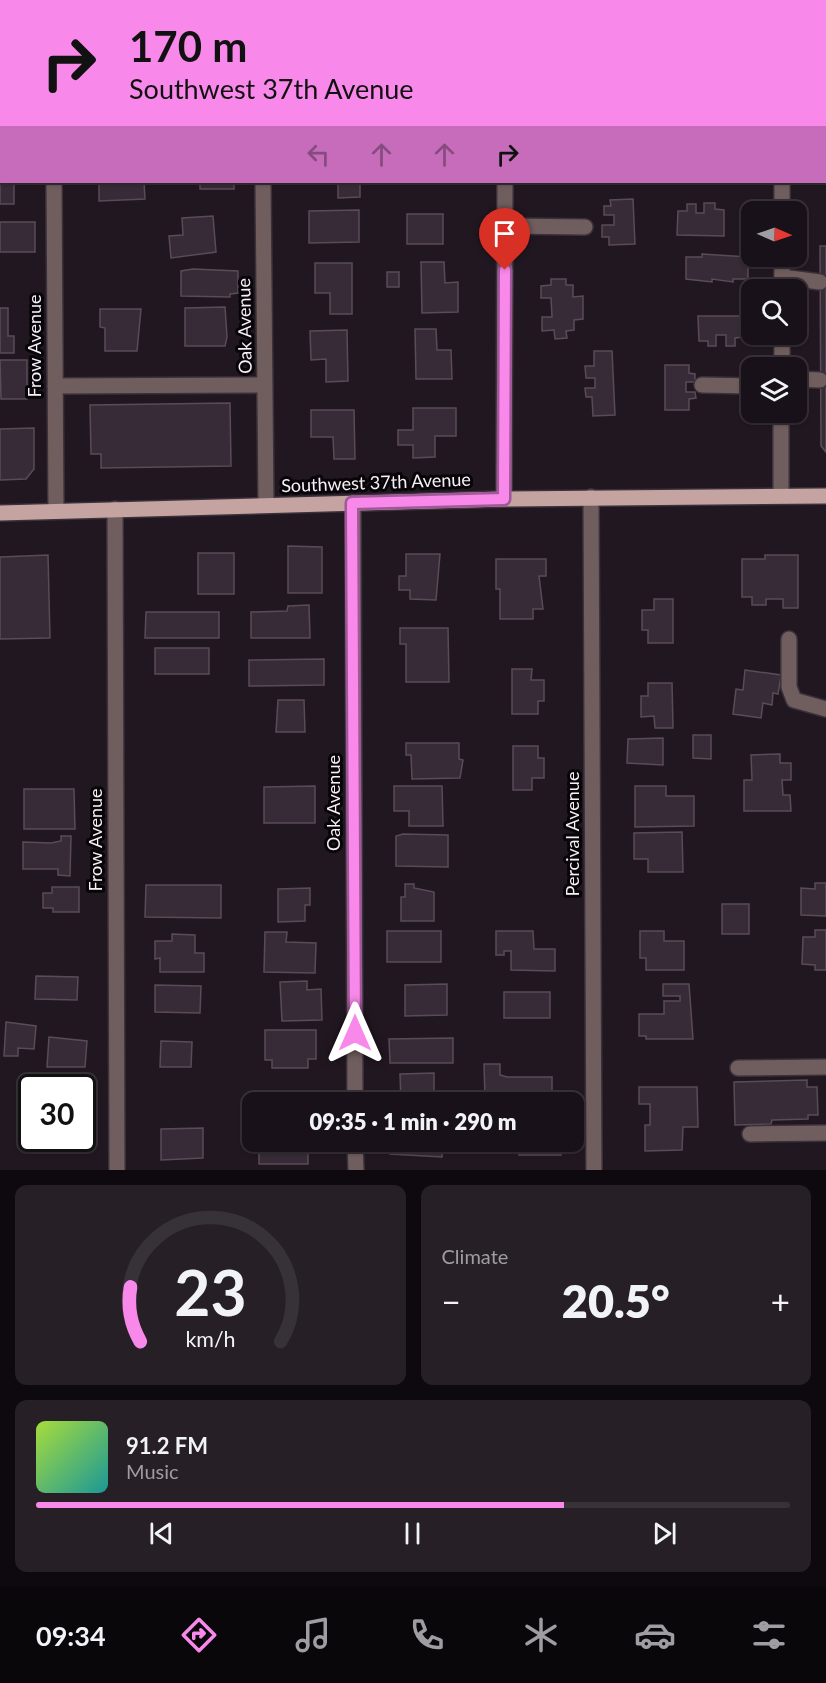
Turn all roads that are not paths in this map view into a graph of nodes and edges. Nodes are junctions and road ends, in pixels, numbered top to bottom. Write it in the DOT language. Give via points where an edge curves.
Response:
graph roads {
  1 [pos="54,183"];
  2 [pos="263,183"];
  3 [pos="505,183"];
  4 [pos="782,183"];
  5 [pos="782,201"];
  6 [pos="505,226"];
  7 [pos="585,227"];
  8 [pos="807,282"];
  9 [pos="820,282"];
  10 [pos="807,379"];
  11 [pos="820,380"];
  12 [pos="265,385"];
  13 [pos="702,385"];
  14 [pos="55,386"];
  15 [pos="741,386"];
  16 [pos="781,423"];
  17 [pos="781,495"];
  18 [pos="826,496"];
  19 [pos="591,497"];
  20 [pos="504,499"];
  21 [pos="352,503"];
  22 [pos="266,505"];
  23 [pos="115,509"];
  24 [pos="56,511"];
  25 [pos="0,513"];
  26 [pos="789,639"];
  27 [pos="826,709"];
  28 [pos="826,1067"];
  29 [pos="738,1068"];
  30 [pos="355,1092"];
  31 [pos="826,1133"];
  32 [pos="750,1134"];
  33 [pos="356,1152"];
  34 [pos="117,1170"];
  35 [pos="356,1170"];
  36 [pos="594,1170"];
  1 -- 14 [label="street, Frow Avenue"];
  2 -- 12 [label="street, Oak Avenue"];
  3 -- 6 [label="street"];
  4 -- 5 [label="street"];
  6 -- 7 [label="street"];
  6 -- 20 [label="street"];
  8 -- 9 [label="street"];
  10 -- 11 [label="street"];
  12 -- 14 [label="street"];
  12 -- 22 [label="street, Oak Avenue"];
  13 -- 15 [label="street"];
  14 -- 24 [label="street, Frow Avenue"];
  16 -- 17 [label="street"];
  17 -- 18 [label="main road, Southwest 37th Avenue"];
  17 -- 19 [label="main road, Southwest 37th Avenue"];
  19 -- 20 [label="main road, Southwest 37th Avenue"];
  19 -- 36 [label="street, Percival Avenue"];
  20 -- 21 [label="main road, Southwest 37th Avenue"];
  21 -- 22 [label="main road, Southwest 37th Avenue"];
  21 -- 30 [label="street, Oak Avenue"];
  22 -- 23 [label="main road, Southwest 37th Avenue"];
  23 -- 24 [label="main road, Southwest 37th Avenue"];
  23 -- 34 [label="street, Frow Avenue"];
  24 -- 25 [label="main road, Southwest 37th Avenue"];
  26 -- 27 [label="street" via="789,687 794,700"];
  28 -- 29 [label="street"];
  31 -- 32 [label="street"];
  33 -- 35 [label="street"];
}
